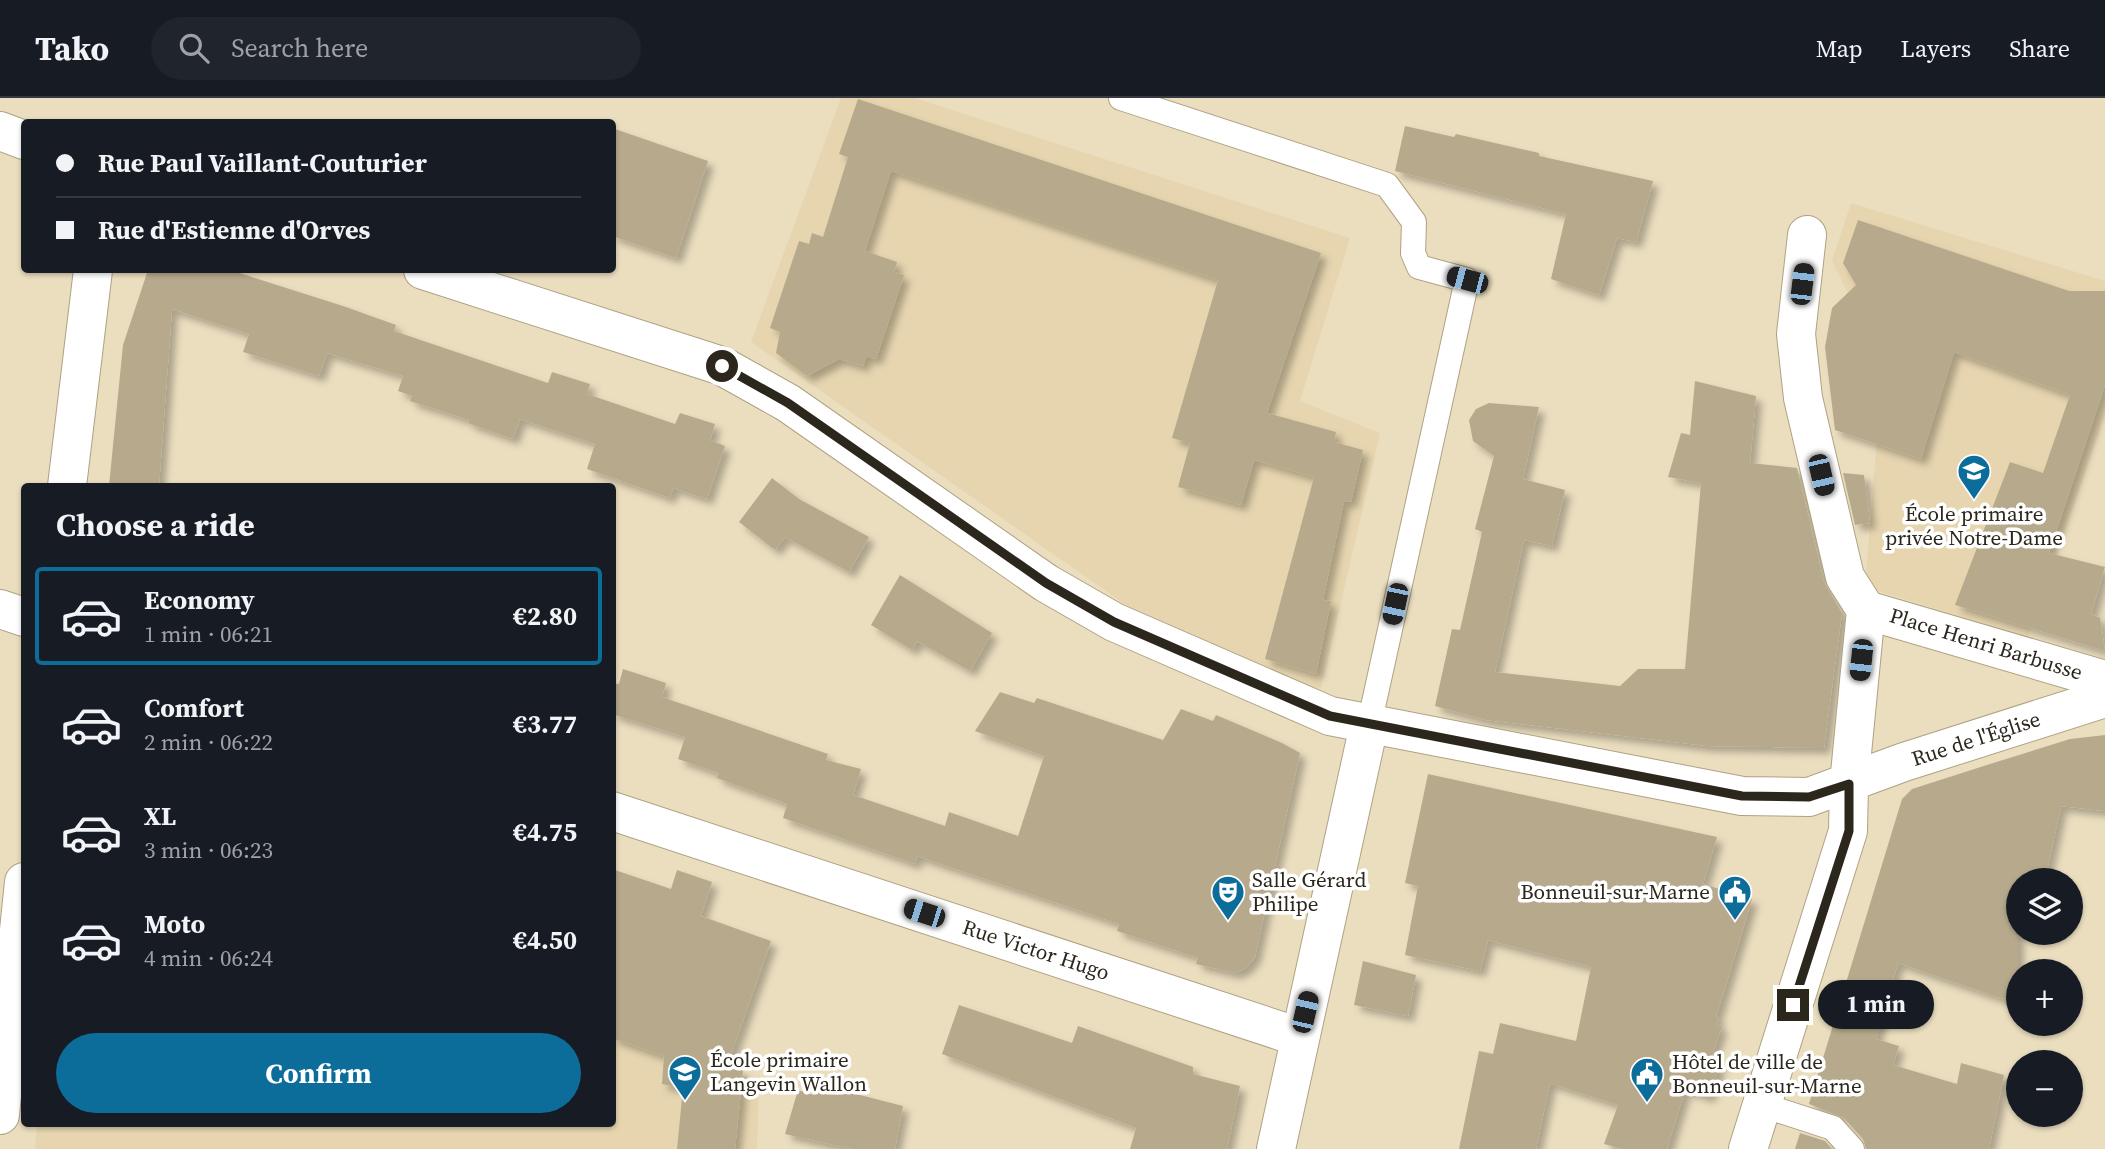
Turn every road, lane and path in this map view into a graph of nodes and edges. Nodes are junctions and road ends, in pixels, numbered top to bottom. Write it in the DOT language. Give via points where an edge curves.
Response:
graph roads {
  1 [pos="1121,98"];
  2 [pos="0,131"];
  3 [pos="21,139"];
  4 [pos="1807,235"];
  5 [pos="93,273"];
  6 [pos="432,273"];
  7 [pos="68,483"];
  8 [pos="0,609"];
  9 [pos="1866,610"];
  10 [pos="21,616"];
  11 [pos="2105,680"];
  12 [pos="2105,698"];
  13 [pos="1369,725"];
  14 [pos="1849,784"];
  15 [pos="616,812"];
  16 [pos="21,911"];
  17 [pos="1299,1037"];
  18 [pos="1762,1105"];
  19 [pos="0,1115"];
  20 [pos="1276,1149"];
  21 [pos="1748,1149"];
  22 [pos="1853,1149"];
  1 -- 13 [label="lane" via="1387,185 1414,222 1413,253 1419,267 1467,280"];
  2 -- 3 [label="street"];
  4 -- 9 [label="street" via="1796,334 1803,398 1845,578"];
  5 -- 7 [label="street"];
  6 -- 13 [label="street, Rue de l'Église" via="722,366 788,403 1046,583 1114,622 1330,716"];
  8 -- 10 [label="street"];
  9 -- 11 [label="street, Place Henri Barbusse"];
  9 -- 14 [label="street"];
  12 -- 14 [label="street, Rue de l'Église"];
  13 -- 14 [label="street, Rue de l'Église" via="1742,796 1809,797"];
  13 -- 17 [label="street"];
  14 -- 18 [label="street" via="1849,831"];
  15 -- 17 [label="street, Rue Victor Hugo"];
  16 -- 19 [label="street"];
  17 -- 20 [label="street"];
  18 -- 21 [label="street"];
  18 -- 22 [label="lane" via="1833,1128"];
}
